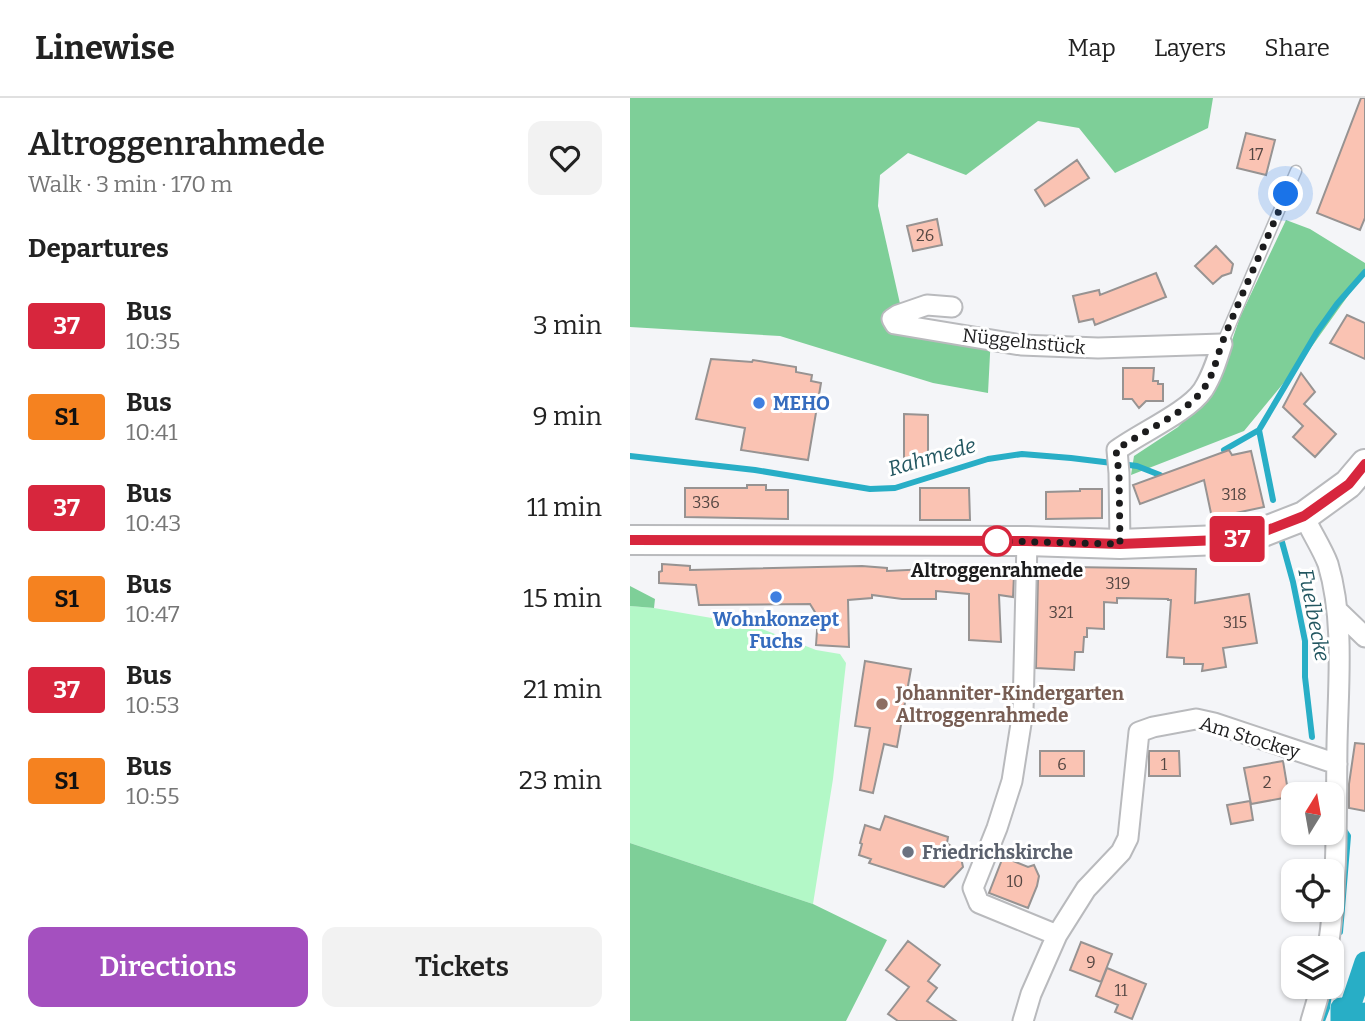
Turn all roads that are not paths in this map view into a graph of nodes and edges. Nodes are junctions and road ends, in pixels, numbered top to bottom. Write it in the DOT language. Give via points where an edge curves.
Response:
graph roads {
  1 [pos="1296,171"];
  2 [pos="953,307"];
  3 [pos="1222,344"];
  4 [pos="1365,464"];
  5 [pos="1304,516"];
  6 [pos="630,540"];
  7 [pos="1027,541"];
  8 [pos="1120,544"];
  9 [pos="1337,610"];
  10 [pos="1365,636"];
  11 [pos="1337,764"];
  12 [pos="1057,935"];
  13 [pos="1330,936"];
  14 [pos="1317,999"];
  15 [pos="1023,1021"];
  16 [pos="1311,1021"];
  1 -- 3 [label="lane"];
  2 -- 3 [label="street, Nüggelnstück" via="926,305 892,319 895,324 1021,345"];
  3 -- 8 [label="street" via="1201,393 1116,450"];
  4 -- 5 [label="main road" via="1349,484"];
  5 -- 8 [label="main road" via="1245,539"];
  5 -- 9 [label="street" via="1327,563"];
  6 -- 7 [label="main road"];
  7 -- 8 [label="main road"];
  7 -- 12 [label="street" via="1023,711 1014,769 973,888 979,903"];
  9 -- 10 [label="street"];
  9 -- 11 [label="street"];
  11 -- 12 [label="street, Am Stockey" via="1196,719 1139,732 1128,838 1086,889"];
  11 -- 13 [label="street"];
  12 -- 15 [label="street, Am Stockey"];
  14 -- 16 [label="street"];
}
